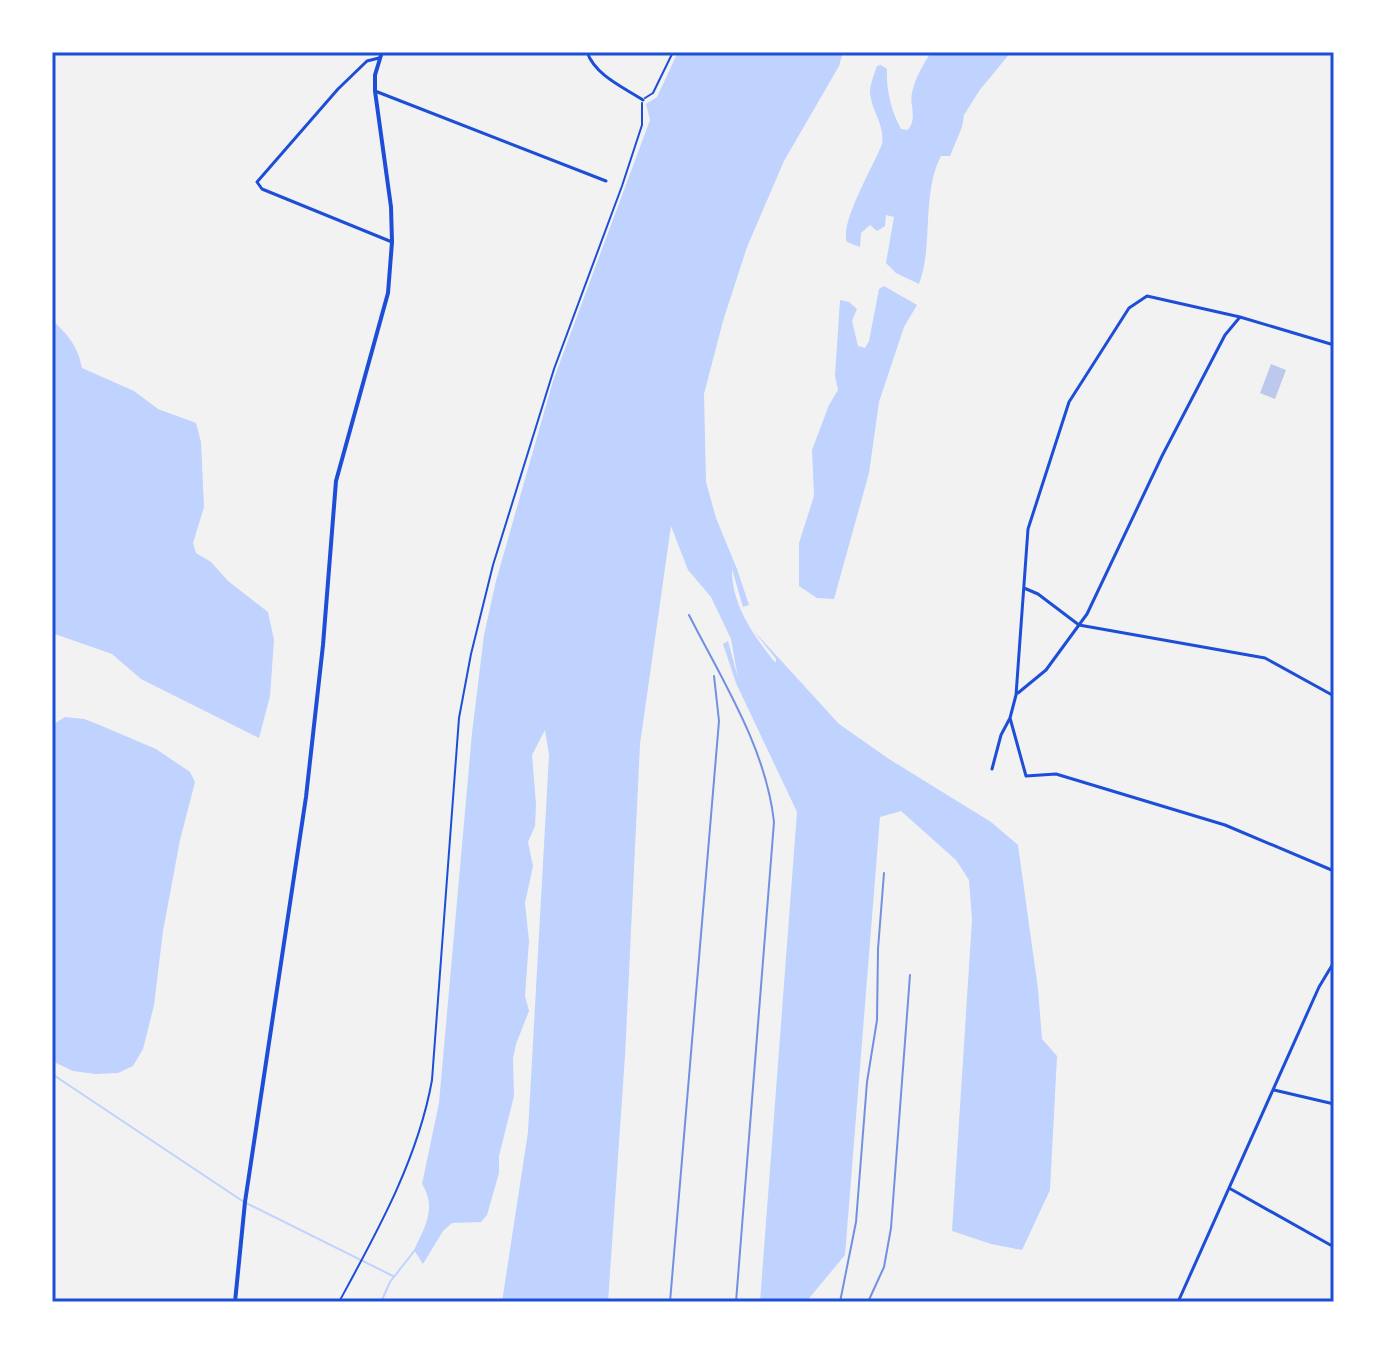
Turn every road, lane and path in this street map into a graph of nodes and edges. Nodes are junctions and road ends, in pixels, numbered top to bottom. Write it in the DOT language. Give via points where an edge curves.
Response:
graph roads {
  1 [pos="382,52"];
  2 [pos="587,52"];
  3 [pos="673,52"];
  4 [pos="379,58"];
  5 [pos="375,91"];
  6 [pos="643,100"];
  7 [pos="606,181"];
  8 [pos="392,242"];
  9 [pos="1240,317"];
  10 [pos="1334,345"];
  11 [pos="1024,588"];
  12 [pos="1079,625"];
  13 [pos="1016,695"];
  14 [pos="1334,696"];
  15 [pos="1010,718"];
  16 [pos="992,769"];
  17 [pos="1334,871"];
  18 [pos="1334,962"];
  19 [pos="1274,1090"];
  20 [pos="1334,1104"];
  21 [pos="1229,1188"];
  22 [pos="1334,1247"];
  23 [pos="235,1302"];
  24 [pos="339,1302"];
  25 [pos="1178,1302"];
  1 -- 4 [label="street"];
  2 -- 6 [label="street" via="599,70"];
  3 -- 6 [label="path" via="653,93"];
  4 -- 5 [label="street"];
  4 -- 8 [label="street" via="367,61 338,89 257,182 262,189"];
  5 -- 7 [label="street"];
  5 -- 8 [label="street"];
  6 -- 24 [label="path" via="642,125 554,369 482,605 459,718 428,1103 384,1217"];
  8 -- 23 [label="street" via="383,315 336,481 306,797 245,1202"];
  9 -- 10 [label="street"];
  9 -- 11 [label="street" via="1147,296 1129,308 1069,402 1028,529"];
  9 -- 12 [label="street" via="1225,335"];
  11 -- 12 [label="street"];
  11 -- 13 [label="street"];
  12 -- 13 [label="street" via="1046,670"];
  12 -- 14 [label="street" via="1265,658"];
  13 -- 15 [label="street"];
  15 -- 16 [label="street"];
  15 -- 17 [label="street" via="1026,776 1056,774 1225,825"];
  18 -- 19 [label="street"];
  19 -- 20 [label="street"];
  19 -- 21 [label="street"];
  21 -- 22 [label="street"];
  21 -- 25 [label="street"];
}
